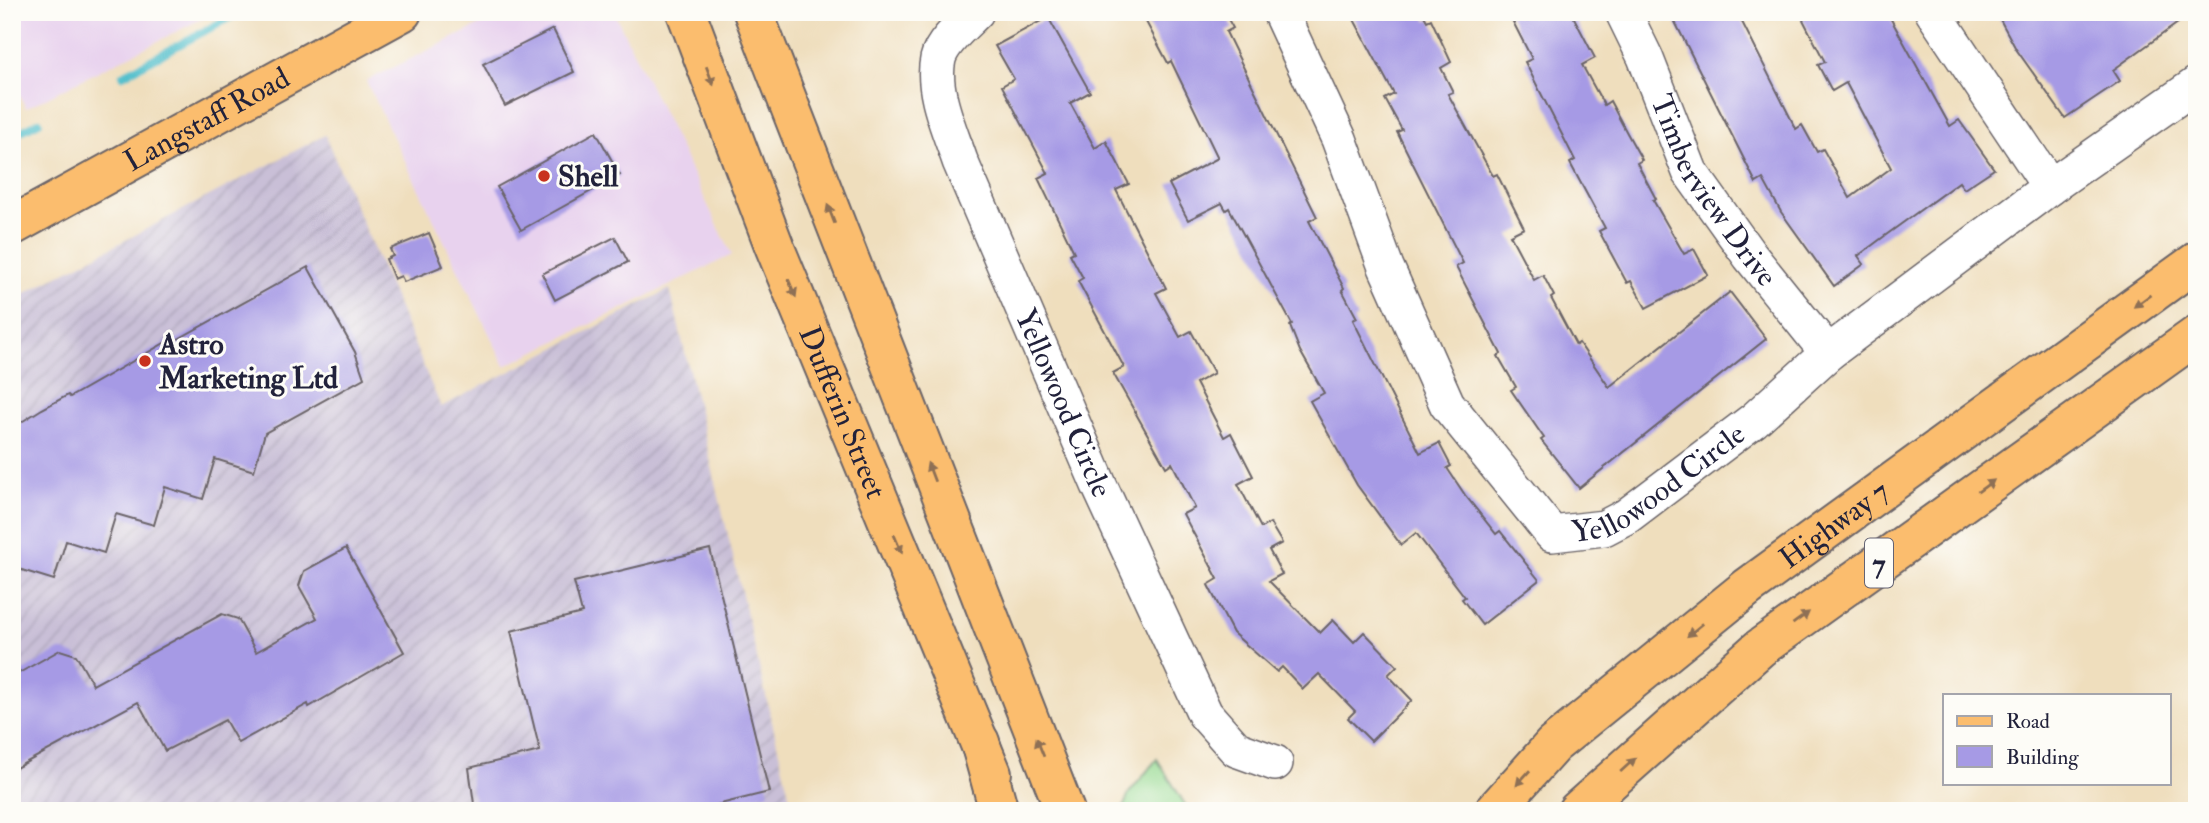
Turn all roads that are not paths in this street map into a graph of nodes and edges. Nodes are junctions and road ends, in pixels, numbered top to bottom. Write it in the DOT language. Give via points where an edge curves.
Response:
graph roads {
  1 [pos="402,12"];
  2 [pos="685,12"];
  3 [pos="753,12"];
  4 [pos="976,12"];
  5 [pos="1280,12"];
  6 [pos="1623,12"];
  7 [pos="1933,12"];
  8 [pos="2197,84"];
  9 [pos="2050,187"];
  10 [pos="12,226"];
  11 [pos="2197,261"];
  12 [pos="2197,335"];
  13 [pos="1828,353"];
  14 [pos="980,742"];
  15 [pos="1275,763"];
  16 [pos="999,811"];
  17 [pos="1007,811"];
  18 [pos="1065,811"];
  19 [pos="1494,811"];
  20 [pos="1577,811"];
  1 -- 10 [label="main road, Langstaff Road"];
  2 -- 14 [label="main road, Dufferin Street, one-way" via="775,248"];
  18 -- 3 [label="main road, Dufferin Street, one-way"];
  4 -- 15 [label="street, Yellowood Circle" via="938,57 943,110 960,161 1099,485 1205,714 1236,749"];
  5 -- 13 [label="street, Yellowood Circle" via="1339,139 1386,267 1447,404 1552,534 1604,528 1627,516 1754,420"];
  6 -- 13 [label="street, Timberview Drive" via="1690,172"];
  7 -- 9 [label="street"];
  8 -- 9 [label="street, Yellowood Circle"];
  9 -- 13 [label="street, Yellowood Circle"];
  11 -- 19 [label="main road, Highway 7 / 7, one-way" via="1748,587 1553,745"];
  20 -- 12 [label="main road, Highway 7 / 7, one-way" via="1760,648"];
  14 -- 16 [label="main road"];
  14 -- 17 [label="main road, Dufferin Street"];
}
